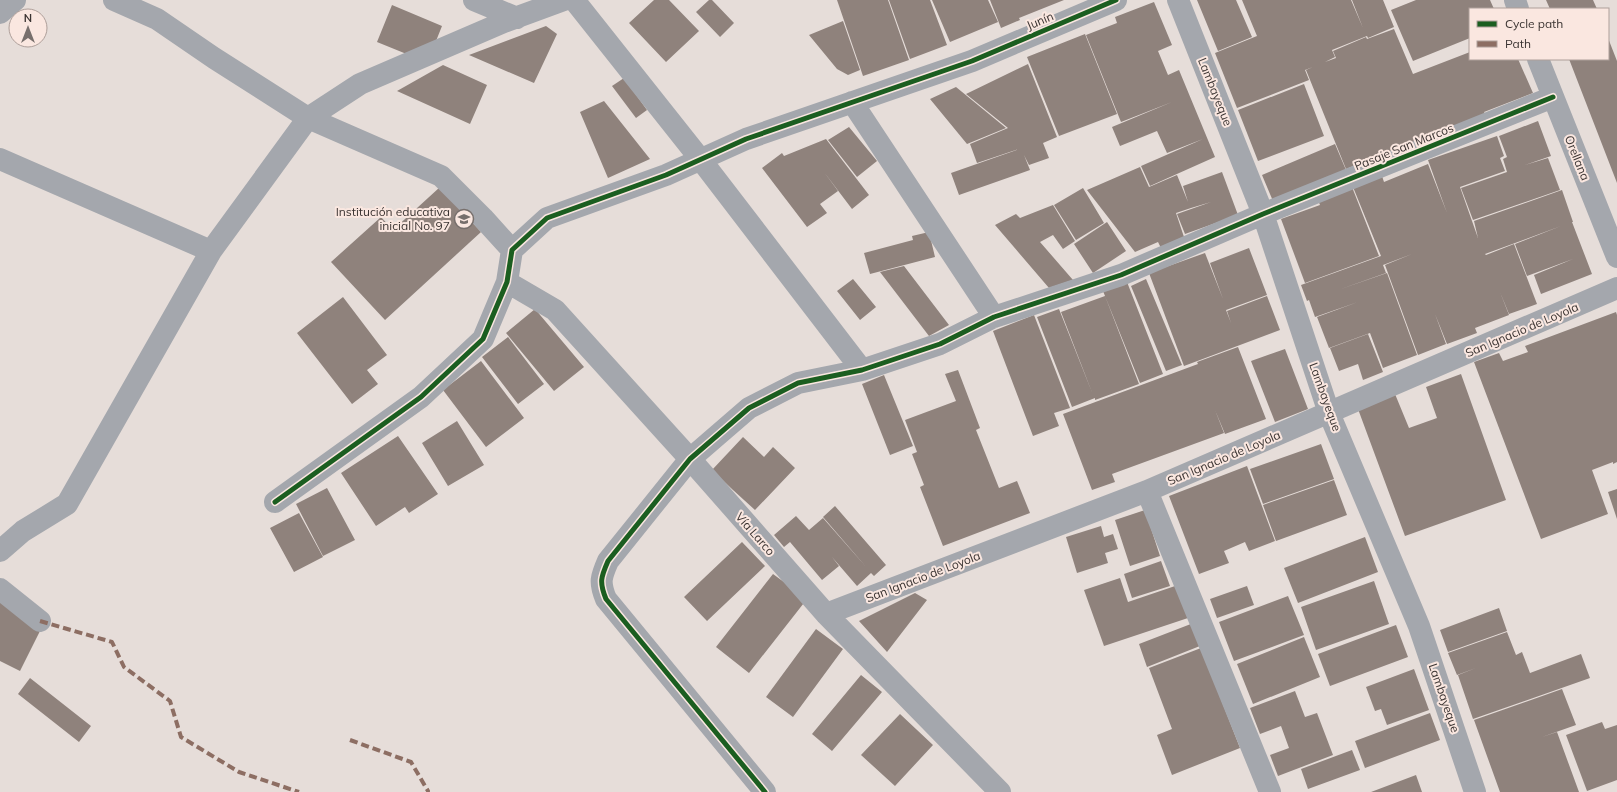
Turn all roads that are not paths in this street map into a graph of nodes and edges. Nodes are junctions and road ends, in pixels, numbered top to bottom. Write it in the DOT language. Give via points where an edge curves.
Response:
graph roads {
  1 [pos="15,0"];
  2 [pos="114,0"];
  3 [pos="474,0"];
  4 [pos="564,0"];
  5 [pos="574,0"];
  6 [pos="1116,0"];
  7 [pos="1178,0"];
  8 [pos="0,13"];
  9 [pos="517,18"];
  10 [pos="1538,60"];
  11 [pos="1553,97"];
  12 [pos="852,102"];
  13 [pos="308,118"];
  14 [pos="0,159"];
  15 [pos="701,160"];
  16 [pos="1263,214"];
  17 [pos="512,250"];
  18 [pos="211,251"];
  19 [pos="1617,257"];
  20 [pos="507,282"];
  21 [pos="1617,288"];
  22 [pos="994,317"];
  23 [pos="862,370"];
  24 [pos="1330,413"];
  25 [pos="690,459"];
  26 [pos="1147,492"];
  27 [pos="275,502"];
  28 [pos="0,551"];
  29 [pos="0,588"];
  30 [pos="826,614"];
  31 [pos="40,622"];
  32 [pos="765,792"];
  33 [pos="1000,792"];
  34 [pos="1270,792"];
  35 [pos="1476,792"];
  1 -- 8 [label="street"];
  2 -- 13 [label="street" via="157,19"];
  3 -- 9 [label="street"];
  4 -- 9 [label="street"];
  5 -- 15 [label="street"];
  6 -- 12 [label="street, Junín" via="972,61"];
  7 -- 16 [label="street, Lambayeque"];
  9 -- 13 [label="street" via="360,84"];
  10 -- 11 [label="street, Orellana"];
  11 -- 16 [label="street, Pasaje San Marcos"];
  11 -- 19 [label="street, Orellana"];
  12 -- 15 [label="street, Junín" via="746,139"];
  12 -- 22 [label="street"];
  13 -- 17 [label="street" via="441,176"];
  13 -- 18 [label="street"];
  14 -- 18 [label="street"];
  15 -- 17 [label="street, Junín" via="547,218"];
  15 -- 23 [label="street"];
  16 -- 22 [label="street, Pasaje San Marcos" via="1121,275"];
  16 -- 24 [label="street, Lambayeque"];
  17 -- 20 [label="street"];
  18 -- 28 [label="street" via="67,504 23,531"];
  20 -- 25 [label="street, Vía Larco" via="555,310"];
  20 -- 27 [label="street" via="483,339 461,360 421,397"];
  21 -- 24 [label="street, San Ignacio de Loyola"];
  22 -- 23 [label="street, Pasaje San Marcos" via="940,344"];
  23 -- 25 [label="street, Pasaje San Marcos" via="798,383 749,408"];
  24 -- 26 [label="street, San Ignacio de Loyola"];
  24 -- 35 [label="street, Lambayeque" via="1419,626"];
  25 -- 30 [label="street, Vía Larco"];
  25 -- 32 [label="street, Pasaje San Marcos" via="608,561 601,579 602,588 606,599"];
  26 -- 30 [label="street, San Ignacio de Loyola"];
  26 -- 34 [label="street"];
  29 -- 31 [label="street"];
  30 -- 33 [label="street, Vía Larco"];
}
